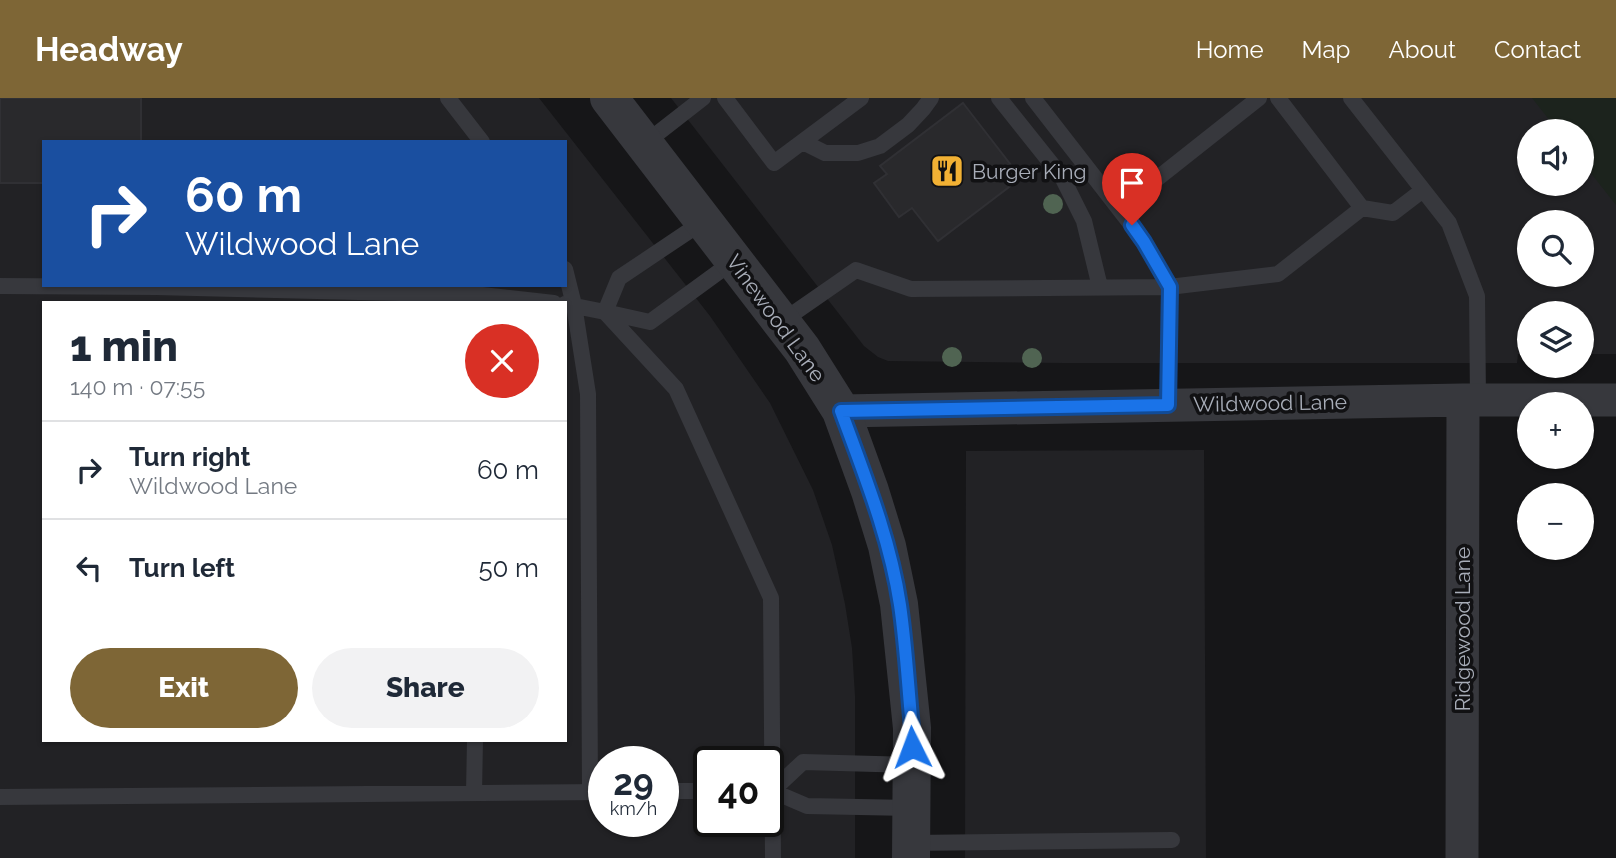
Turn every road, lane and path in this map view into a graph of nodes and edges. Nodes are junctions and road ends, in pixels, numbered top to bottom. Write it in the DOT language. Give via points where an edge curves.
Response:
graph roads {
  1 [pos="448,98"];
  2 [pos="609,98"];
  3 [pos="703,98"];
  4 [pos="725,98"];
  5 [pos="861,98"];
  6 [pos="931,98"];
  7 [pos="999,98"];
  8 [pos="1033,98"];
  9 [pos="1259,98"];
  10 [pos="1278,98"];
  11 [pos="1351,98"];
  12 [pos="480,140"];
  13 [pos="803,142"];
  14 [pos="644,144"];
  15 [pos="1423,190"];
  16 [pos="1119,208"];
  17 [pos="1362,208"];
  18 [pos="704,220"];
  19 [pos="735,260"];
  20 [pos="0,286"];
  21 [pos="42,286"];
  22 [pos="567,286"];
  23 [pos="156,287"];
  24 [pos="1100,287"];
  25 [pos="1170,287"];
  26 [pos="482,299"];
  27 [pos="518,301"];
  28 [pos="569,304"];
  29 [pos="605,312"];
  30 [pos="781,322"];
  31 [pos="1471,400"];
  32 [pos="1616,400"];
  33 [pos="1168,405"];
  34 [pos="841,411"];
  35 [pos="475,742"];
  36 [pos="596,746"];
  37 [pos="770,746"];
  38 [pos="912,765"];
  39 [pos="784,779"];
  40 [pos="588,792"];
  41 [pos="474,793"];
  42 [pos="0,797"];
  43 [pos="784,797"];
  44 [pos="911,836"];
  45 [pos="773,837"];
  46 [pos="1172,840"];
  47 [pos="774,858"];
  48 [pos="1462,858"];
  1 -- 12 [label="lane"];
  2 -- 14 [label="street, Vinewood Lane"];
  3 -- 14 [label="lane"];
  4 -- 13 [label="lane" via="774,163"];
  5 -- 13 [label="lane"];
  6 -- 13 [label="lane" via="908,125 880,146 858,153 825,153"];
  7 -- 24 [label="lane" via="1062,177 1084,221"];
  8 -- 16 [label="lane"];
  9 -- 16 [label="lane"];
  10 -- 17 [label="lane"];
  11 -- 15 [label="lane"];
  14 -- 18 [label="street, Vinewood Lane"];
  15 -- 17 [label="lane" via="1393,213"];
  15 -- 31 [label="lane" via="1449,223 1477,296"];
  16 -- 25 [label="lane"];
  17 -- 25 [label="lane" via="1278,274"];
  18 -- 19 [label="street, Vinewood Lane"];
  18 -- 29 [label="lane" via="619,278"];
  19 -- 29 [label="lane" via="650,322"];
  19 -- 30 [label="street, Vinewood Lane"];
  20 -- 21 [label="lane"];
  22 -- 28 [label="lane"];
  23 -- 26 [label="lane"];
  24 -- 25 [label="lane"];
  24 -- 30 [label="lane" via="911,289 856,270"];
  25 -- 33 [label="lane"];
  26 -- 27 [label="lane"];
  28 -- 29 [label="lane"];
  28 -- 36 [label="lane" via="588,394"];
  29 -- 37 [label="lane" via="676,389 771,598"];
  30 -- 34 [label="street, Vinewood Lane"];
  31 -- 32 [label="street, Wildwood Lane"];
  31 -- 33 [label="street, Wildwood Lane"];
  31 -- 48 [label="street, Ridgewood Lane"];
  33 -- 34 [label="street, Wildwood Lane"];
  34 -- 38 [label="street, Vinewood Lane" via="887,546 900,604"];
  35 -- 41 [label="lane"];
  38 -- 39 [label="lane" via="803,762"];
  38 -- 44 [label="street, Vinewood Lane"];
  40 -- 41 [label="lane"];
  41 -- 42 [label="lane"];
  43 -- 44 [label="lane"];
  44 -- 46 [label="lane"];
  45 -- 47 [label="lane"];
}
